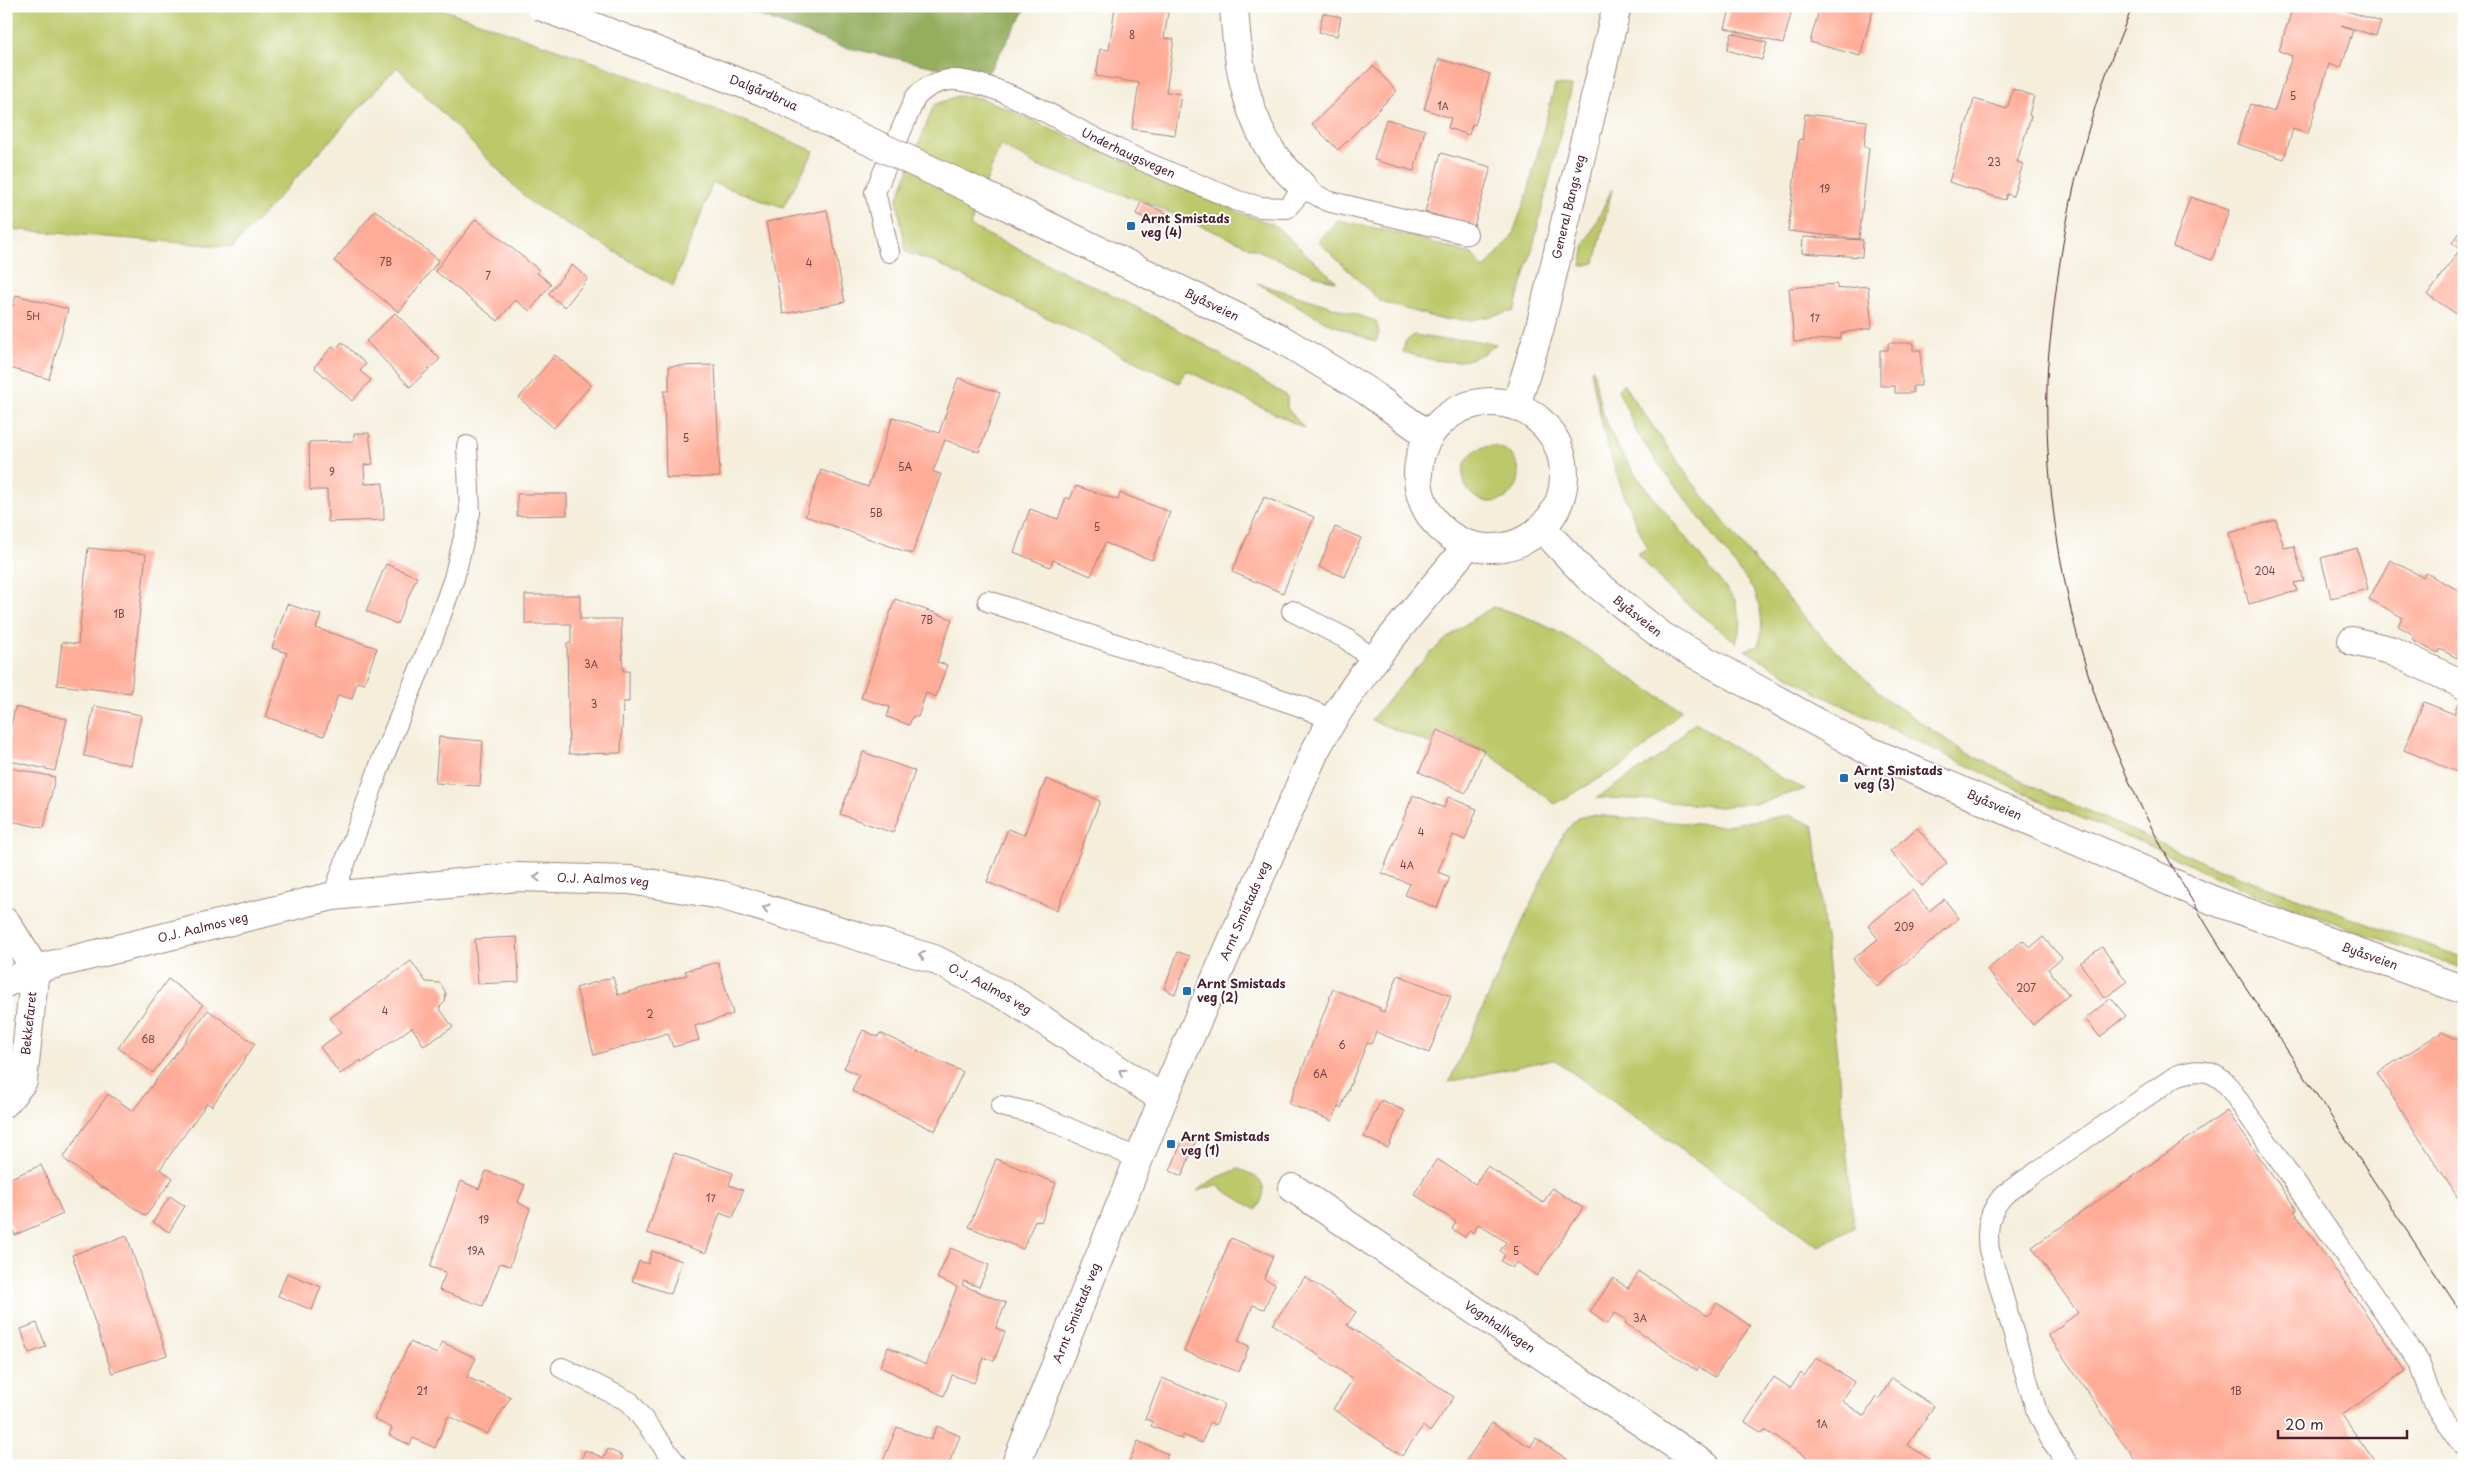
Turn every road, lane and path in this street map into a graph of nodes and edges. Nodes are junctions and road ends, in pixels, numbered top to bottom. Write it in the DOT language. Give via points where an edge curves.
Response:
graph roads {
  1 [pos="540,6"];
  2 [pos="1234,6"];
  3 [pos="1617,6"];
  4 [pos="1304,188"];
  5 [pos="982,194"];
  6 [pos="1467,234"];
  7 [pos="889,252"];
  8 [pos="1516,406"];
  9 [pos="1429,436"];
  10 [pos="467,446"];
  11 [pos="1542,528"];
  12 [pos="1468,545"];
  13 [pos="988,601"];
  14 [pos="1292,611"];
  15 [pos="2352,641"];
  16 [pos="1374,660"];
  17 [pos="2464,685"];
  18 [pos="1331,719"];
  19 [pos="333,896"];
  20 [pos="6,922"];
  21 [pos="35,969"];
  22 [pos="6,983"];
  23 [pos="2464,990"];
  24 [pos="1163,1099"];
  25 [pos="6,1102"];
  26 [pos="1001,1106"];
  27 [pos="1139,1159"];
  28 [pos="1293,1188"];
  29 [pos="562,1368"];
  30 [pos="2464,1446"];
  31 [pos="678,1466"];
  32 [pos="1015,1466"];
  33 [pos="1706,1466"];
  34 [pos="2069,1466"];
  1 -- 5 [label="street, Dalgårdbrua, bridge" via="764,92"];
  2 -- 4 [label="street" via="1237,59 1252,112 1273,155"];
  3 -- 8 [label="street, General Bangs veg" via="1539,331"];
  4 -- 6 [label="lane" via="1327,201"];
  4 -- 7 [label="lane, Underhaugsvegen" via="1287,208 1260,208 1107,144 1021,100 980,84 946,80 924,89 915,98 875,192"];
  5 -- 9 [label="street, Byåsveien" via="1276,336 1367,391"];
  8 -- 9 [label="street" via="1491,402 1467,406 1446,418"];
  8 -- 11 [label="street" via="1537,418 1553,437 1562,460 1564,484 1557,508"];
  9 -- 12 [label="street" via="1419,460 1418,487 1428,512 1445,532"];
  10 -- 19 [label="lane" via="470,513 454,578 382,760"];
  11 -- 12 [label="street" via="1520,543 1494,549"];
  11 -- 23 [label="street, Byåsveien" via="1588,577 1662,636 1862,748 2212,900"];
  12 -- 16 [label="street, Arnt Smistads veg"];
  13 -- 18 [label="lane"];
  14 -- 16 [label="lane" via="1345,638"];
  15 -- 17 [label="street" via="2390,650"];
  16 -- 18 [label="street, Arnt Smistads veg"];
  18 -- 24 [label="street, Arnt Smistads veg"];
  19 -- 21 [label="street, O.J. Aalmos veg"];
  24 -- 19 [label="street, O.J. Aalmos veg, one-way" via="1011,999 934,959 721,895 630,880 517,877"];
  20 -- 21 [label="street"];
  21 -- 22 [label="street, O.J. Aalmos veg"];
  21 -- 25 [label="street, Bekkefaret" via="23,1081"];
  24 -- 27 [label="street, Arnt Smistads veg"];
  26 -- 27 [label="lane" via="1036,1114"];
  27 -- 32 [label="street, Arnt Smistads veg"];
  28 -- 33 [label="street, Vognhallvegen"];
  29 -- 31 [label="lane" via="630,1402"];
  30 -- 34 [label="lane" via="2432,1400 2419,1362 2229,1087 2221,1077 2199,1070 2176,1076 2005,1194 1991,1214 1989,1250 2036,1409"];
}
